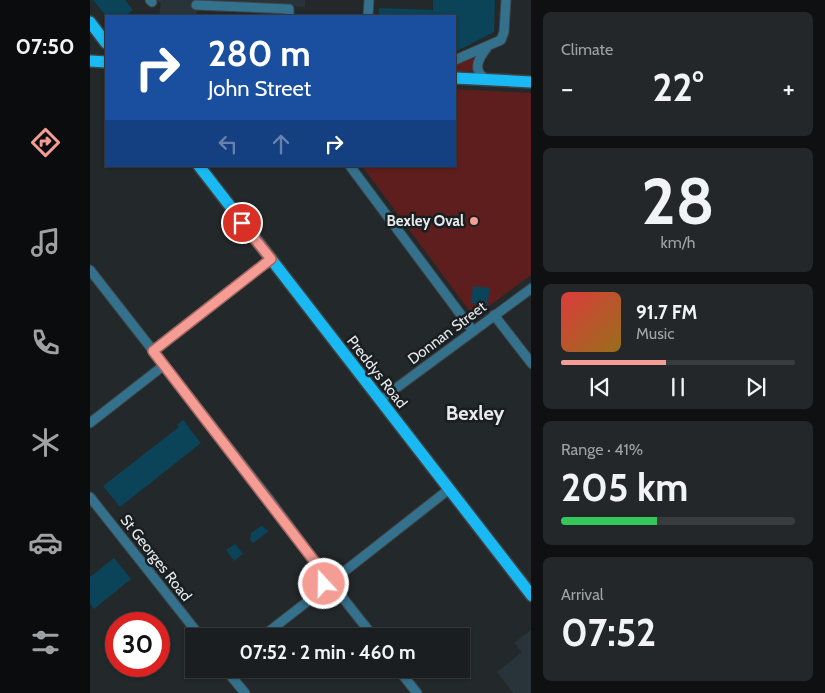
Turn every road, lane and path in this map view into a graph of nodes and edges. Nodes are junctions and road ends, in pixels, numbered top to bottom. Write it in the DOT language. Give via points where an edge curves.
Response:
graph roads {
  1 [pos="369,0"];
  2 [pos="506,0"];
  3 [pos="196,5"];
  4 [pos="289,15"];
  5 [pos="368,15"];
  6 [pos="90,22"];
  7 [pos="105,42"];
  8 [pos="486,48"];
  9 [pos="456,60"];
  10 [pos="90,61"];
  11 [pos="105,62"];
  12 [pos="456,78"];
  13 [pos="486,79"];
  14 [pos="531,82"];
  15 [pos="200,167"];
  16 [pos="351,167"];
  17 [pos="271,259"];
  18 [pos="90,270"];
  19 [pos="531,288"];
  20 [pos="494,315"];
  21 [pos="472,331"];
  22 [pos="153,351"];
  23 [pos="531,364"];
  24 [pos="163,366"];
  25 [pos="380,400"];
  26 [pos="90,423"];
  27 [pos="448,490"];
  28 [pos="90,497"];
  29 [pos="331,582"];
  30 [pos="531,596"];
  31 [pos="194,628"];
  32 [pos="273,628"];
  33 [pos="367,628"];
  34 [pos="232,678"];
  35 [pos="405,678"];
  36 [pos="244,693"];
  37 [pos="417,693"];
  1 -- 5 [label="street"];
  2 -- 8 [label="street" via="503,37 497,44"];
  3 -- 4 [label="street" via="289,9"];
  6 -- 7 [label="main road"];
  8 -- 9 [label="street"];
  8 -- 13 [label="street" via="477,66"];
  10 -- 11 [label="main road"];
  12 -- 13 [label="main road"];
  13 -- 14 [label="main road"];
  15 -- 17 [label="main road, Preddys Road"];
  16 -- 21 [label="street"];
  17 -- 22 [label="street"];
  17 -- 25 [label="main road, Preddys Road"];
  18 -- 22 [label="street"];
  19 -- 20 [label="street, Donnan Street"];
  20 -- 21 [label="street, Donnan Street"];
  20 -- 23 [label="street"];
  21 -- 25 [label="street, Donnan Street"];
  22 -- 24 [label="street"];
  24 -- 26 [label="street"];
  24 -- 29 [label="street"];
  25 -- 27 [label="main road, Preddys Road"];
  27 -- 29 [label="street"];
  27 -- 30 [label="main road, Preddys Road"];
  28 -- 31 [label="street, St Georges Road"];
  29 -- 32 [label="street"];
  29 -- 33 [label="street"];
  34 -- 36 [label="street"];
  35 -- 37 [label="street"];
}
